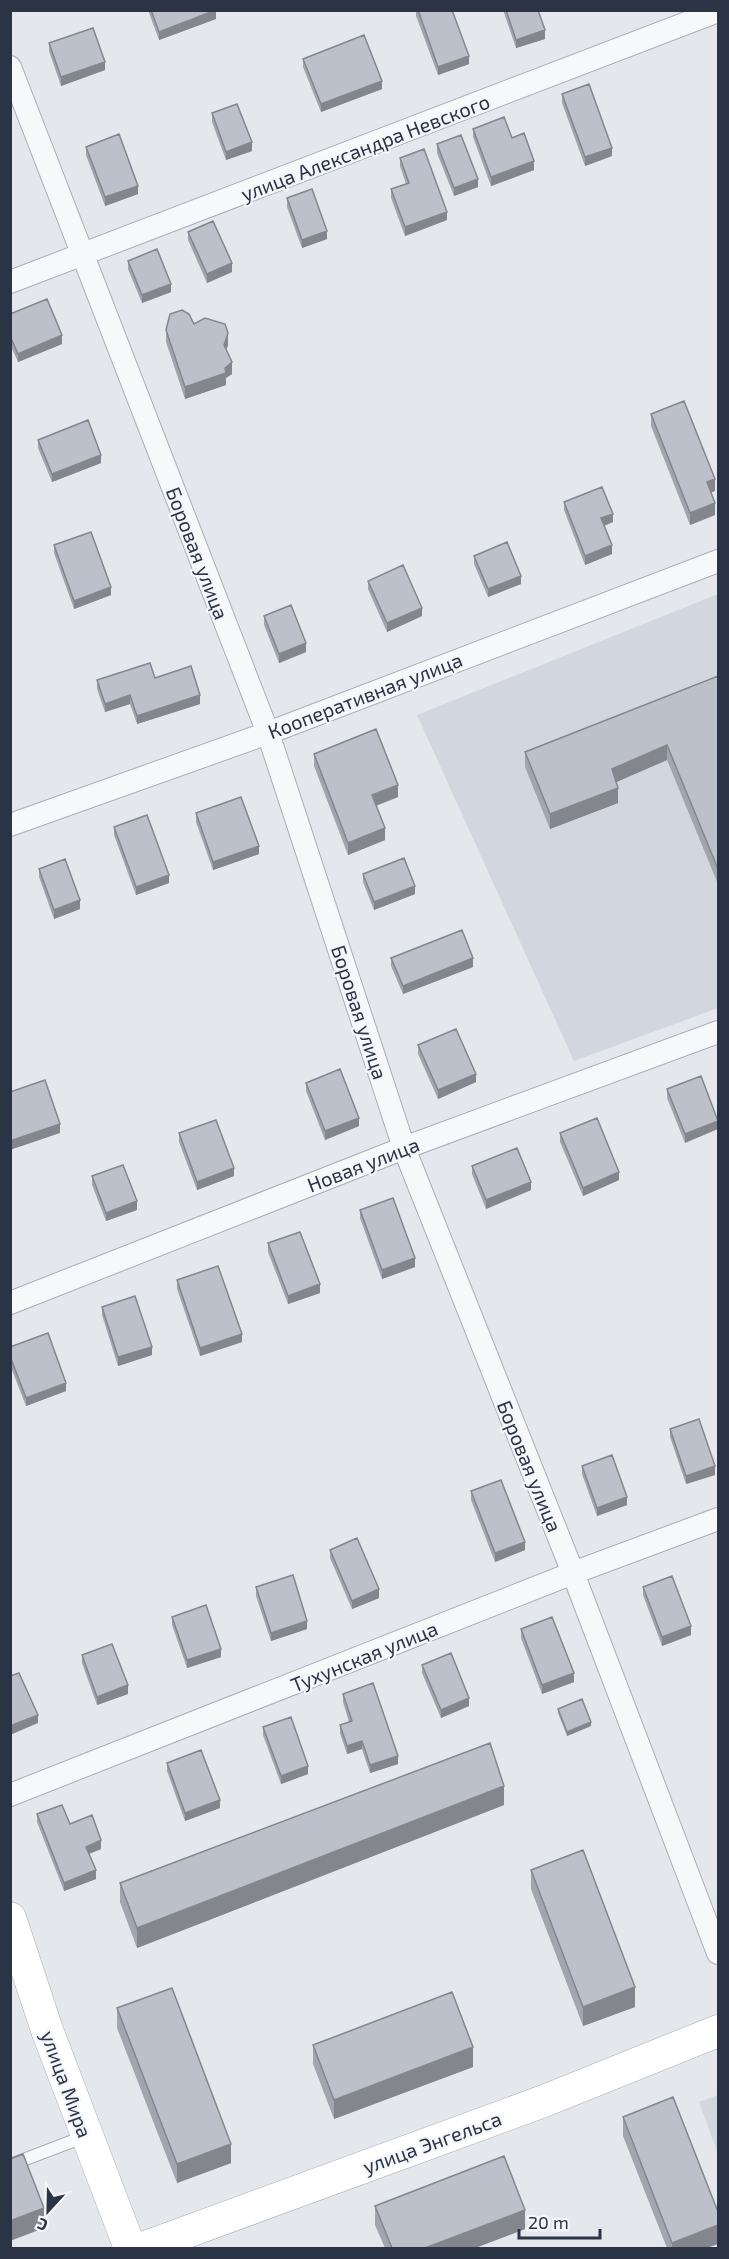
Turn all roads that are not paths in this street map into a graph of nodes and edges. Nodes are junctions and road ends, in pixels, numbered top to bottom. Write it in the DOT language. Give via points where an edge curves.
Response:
graph roads {
  1 [pos="718,11"];
  2 [pos="10,67"];
  3 [pos="82,255"];
  4 [pos="10,282"];
  5 [pos="718,561"];
  6 [pos="268,733"];
  7 [pos="10,825"];
  8 [pos="718,1032"];
  9 [pos="404,1148"];
  10 [pos="10,1303"];
  11 [pos="718,1519"];
  12 [pos="573,1574"];
  13 [pos="10,1795"];
  14 [pos="12,1929"];
  15 [pos="718,1953"];
  16 [pos="718,2031"];
  17 [pos="86,2136"];
  18 [pos="10,2165"];
  19 [pos="130,2248"];
  20 [pos="143,2248"];
  1 -- 3 [label="street, улица Александра Невского"];
  2 -- 3 [label="street, Боровая улица"];
  3 -- 4 [label="street, улица Александра Невского"];
  3 -- 6 [label="street, Боровая улица"];
  5 -- 6 [label="street, Кооперативная улица"];
  6 -- 7 [label="street, Кооперативная улица"];
  6 -- 9 [label="street, Боровая улица"];
  8 -- 9 [label="street, Новая улица"];
  9 -- 10 [label="street, Новая улица"];
  9 -- 12 [label="street, Боровая улица"];
  11 -- 12 [label="street, Тухунская улица"];
  12 -- 13 [label="street, Тухунская улица"];
  12 -- 15 [label="street, Боровая улица"];
  14 -- 17 [label="street, улица Мира"];
  16 -- 20 [label="street, улица Энгельса" via="544,2101"];
  17 -- 18 [label="lane"];
  17 -- 19 [label="street, улица Мира"];
}
